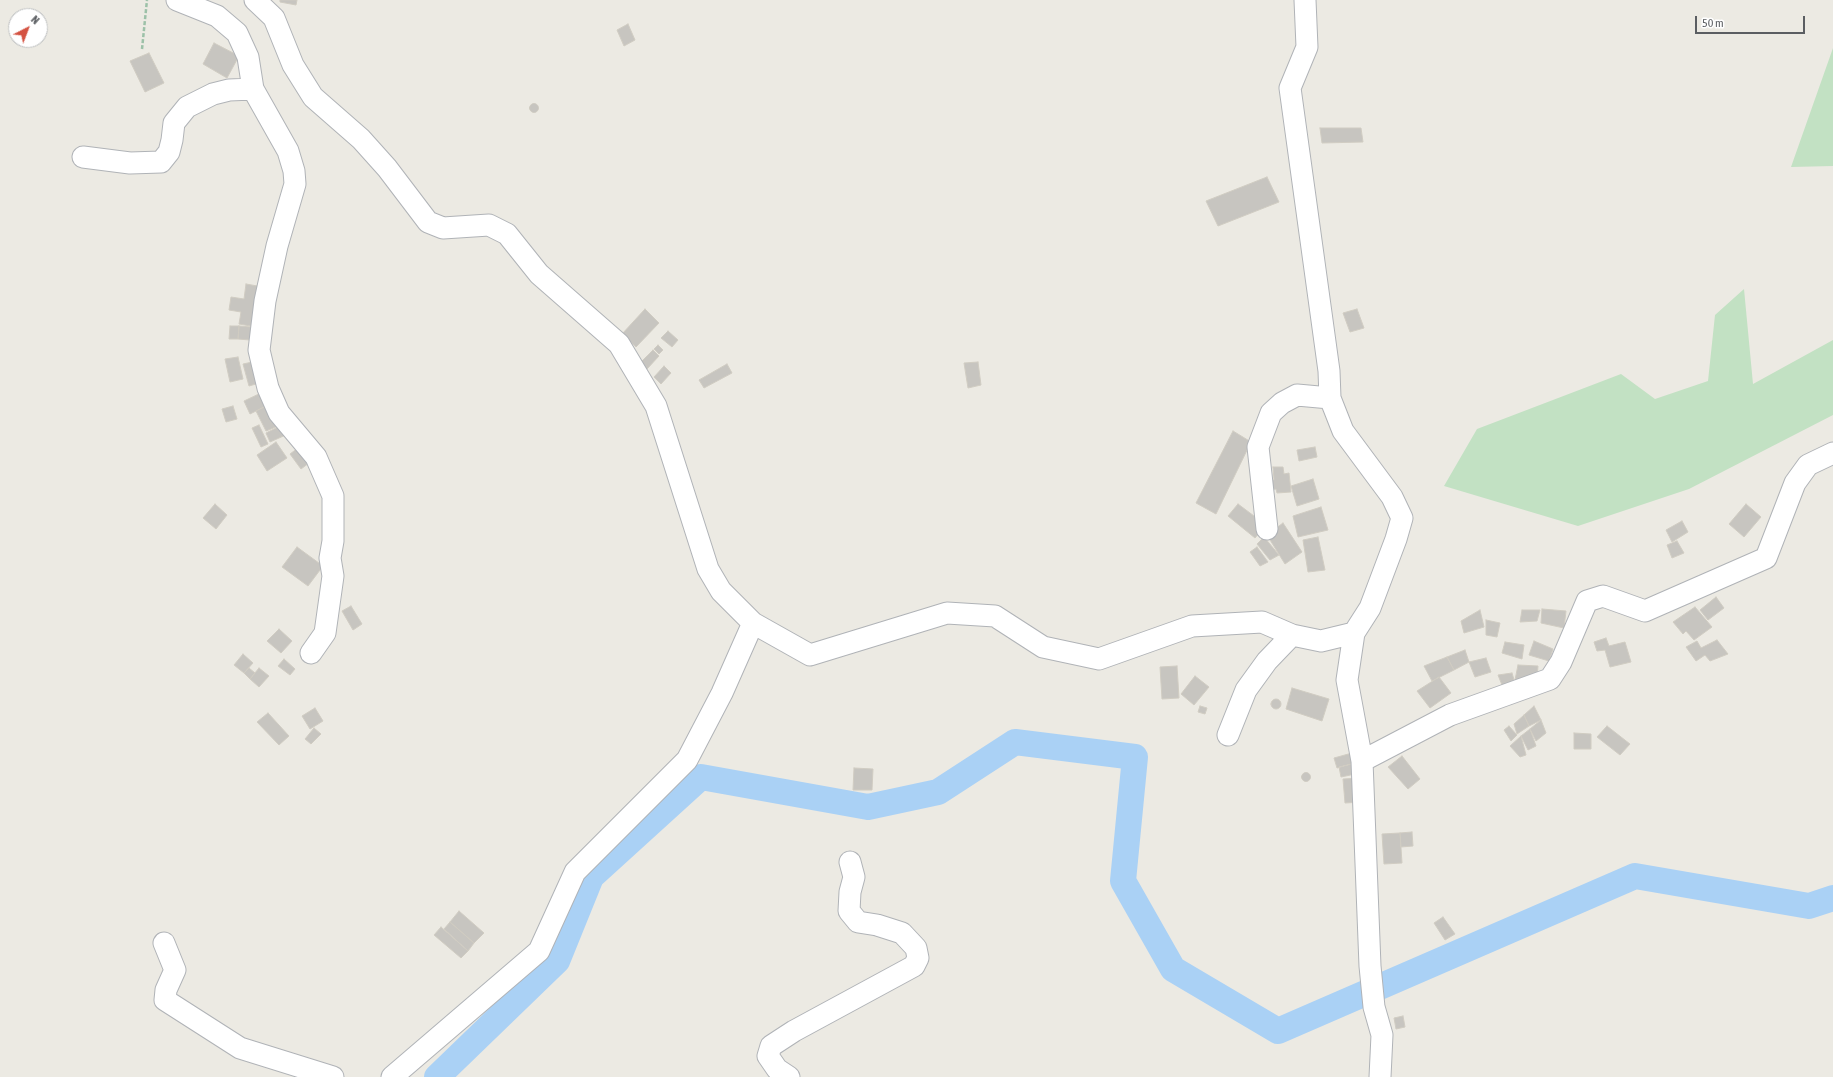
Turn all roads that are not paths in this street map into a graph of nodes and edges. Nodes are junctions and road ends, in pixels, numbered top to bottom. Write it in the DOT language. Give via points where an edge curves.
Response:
graph roads {
  1 [pos="177,0"];
  2 [pos="255,0"];
  3 [pos="1306,0"];
  4 [pos="253,89"];
  5 [pos="83,158"];
  6 [pos="1330,398"];
  7 [pos="1833,453"];
  8 [pos="1267,529"];
  9 [pos="754,623"];
  10 [pos="1354,633"];
  11 [pos="1292,635"];
  12 [pos="311,653"];
  13 [pos="1228,735"];
  14 [pos="1362,761"];
  15 [pos="850,862"];
  16 [pos="164,943"];
  17 [pos="333,1077"];
  18 [pos="392,1077"];
  19 [pos="788,1077"];
  20 [pos="1380,1077"];
  1 -- 4 [label="street" via="217,16 237,33 248,57"];
  2 -- 9 [label="street" via="274,18 294,65 313,97 361,139 387,168 428,222 443,228 489,225 507,234 539,274 619,344 656,406 708,570 721,591"];
  3 -- 6 [label="street" via="1307,47 1290,88 1329,371"];
  4 -- 5 [label="street" via="213,94 187,107 174,123 169,152 161,162 130,163"];
  4 -- 12 [label="street" via="292,160 295,184 275,253 265,301 259,350 268,388 279,413 316,457 333,496 333,541 330,558 333,576 325,633"];
  6 -- 8 [label="street" via="1297,395 1271,413 1258,447"];
  6 -- 10 [label="street" via="1342,431 1392,498 1402,518 1370,608"];
  7 -- 14 [label="street" via="1808,465 1795,483 1766,558 1645,611 1603,596 1587,601 1561,662 1550,679 1450,715"];
  9 -- 11 [label="street" via="810,655 947,613 995,616 1044,647 1099,659 1192,626 1262,622"];
  9 -- 18 [label="street" via="722,693 687,760 575,872 539,951"];
  10 -- 11 [label="street" via="1322,641"];
  10 -- 14 [label="street" via="1348,680"];
  11 -- 13 [label="street" via="1267,661 1246,690"];
  14 -- 20 [label="street" via="1370,966 1374,1007 1382,1036"];
  15 -- 19 [label="street" via="854,877 849,911 858,922 902,933 916,948 918,958 914,966 771,1046 768,1056"];
  16 -- 17 [label="street" via="175,970 166,990 165,1000 240,1048"];
}
